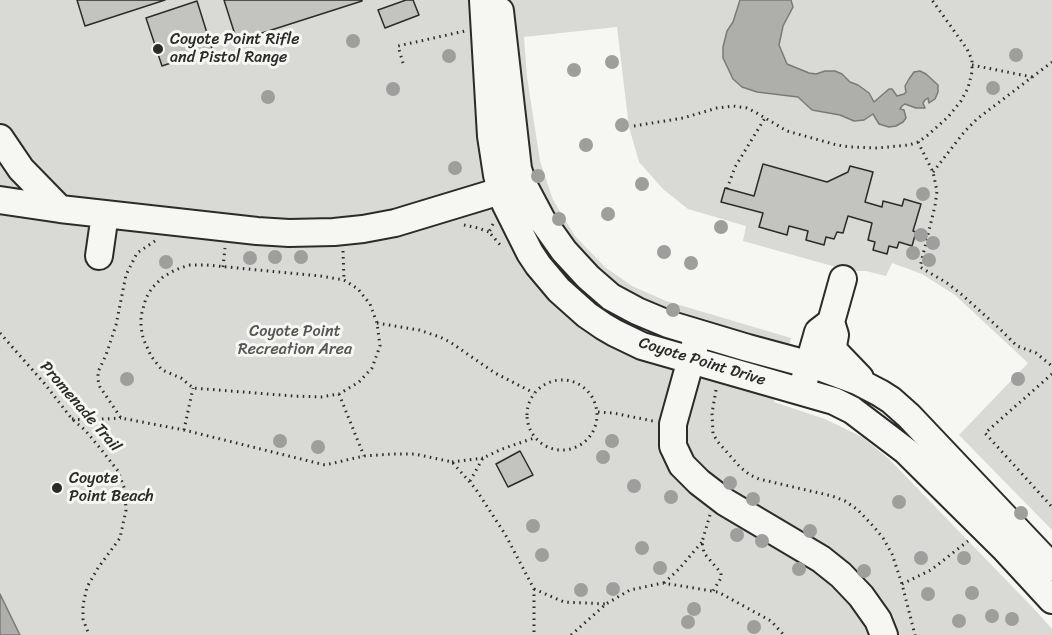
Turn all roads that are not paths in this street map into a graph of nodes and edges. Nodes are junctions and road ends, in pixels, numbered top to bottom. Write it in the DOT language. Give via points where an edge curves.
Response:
graph roads {
  1 [pos="483,0"];
  2 [pos="499,0"];
  3 [pos="0,138"];
  4 [pos="512,188"];
  5 [pos="0,200"];
  6 [pos="60,209"];
  7 [pos="105,214"];
  8 [pos="99,256"];
  9 [pos="843,279"];
  10 [pos="831,322"];
  11 [pos="699,333"];
  12 [pos="691,360"];
  13 [pos="809,365"];
  14 [pos="869,387"];
  15 [pos="801,392"];
  16 [pos="1052,567"];
  17 [pos="1052,600"];
  18 [pos="884,635"];
  1 -- 4 [label="street, Coyote Point Drive" via="495,167"];
  2 -- 4 [label="street, Coyote Point Drive" via="518,169"];
  3 -- 6 [label="street" via="21,169"];
  4 -- 7 [label="street" via="395,223 341,231 257,231"];
  4 -- 11 [label="street, Coyote Point Drive" via="564,251 611,297 668,324"];
  4 -- 12 [label="street, Coyote Point Drive" via="513,221 538,265 571,301 615,333 642,346"];
  5 -- 6 [label="street"];
  6 -- 7 [label="street"];
  7 -- 8 [label="street"];
  9 -- 10 [label="street"];
  10 -- 13 [label="street" via="818,332"];
  10 -- 14 [label="street" via="836,353"];
  11 -- 12 [label="street"];
  11 -- 13 [label="street, Coyote Point Drive"];
  12 -- 15 [label="street, Coyote Point Drive"];
  12 -- 18 [label="street" via="673,424 673,446 682,465 725,502 841,575 861,596"];
  13 -- 14 [label="street, Coyote Point Drive"];
  13 -- 15 [label="street"];
  14 -- 16 [label="street, Coyote Point Drive" via="909,416"];
  15 -- 17 [label="street, Coyote Point Drive" via="840,404 892,439"];
}
